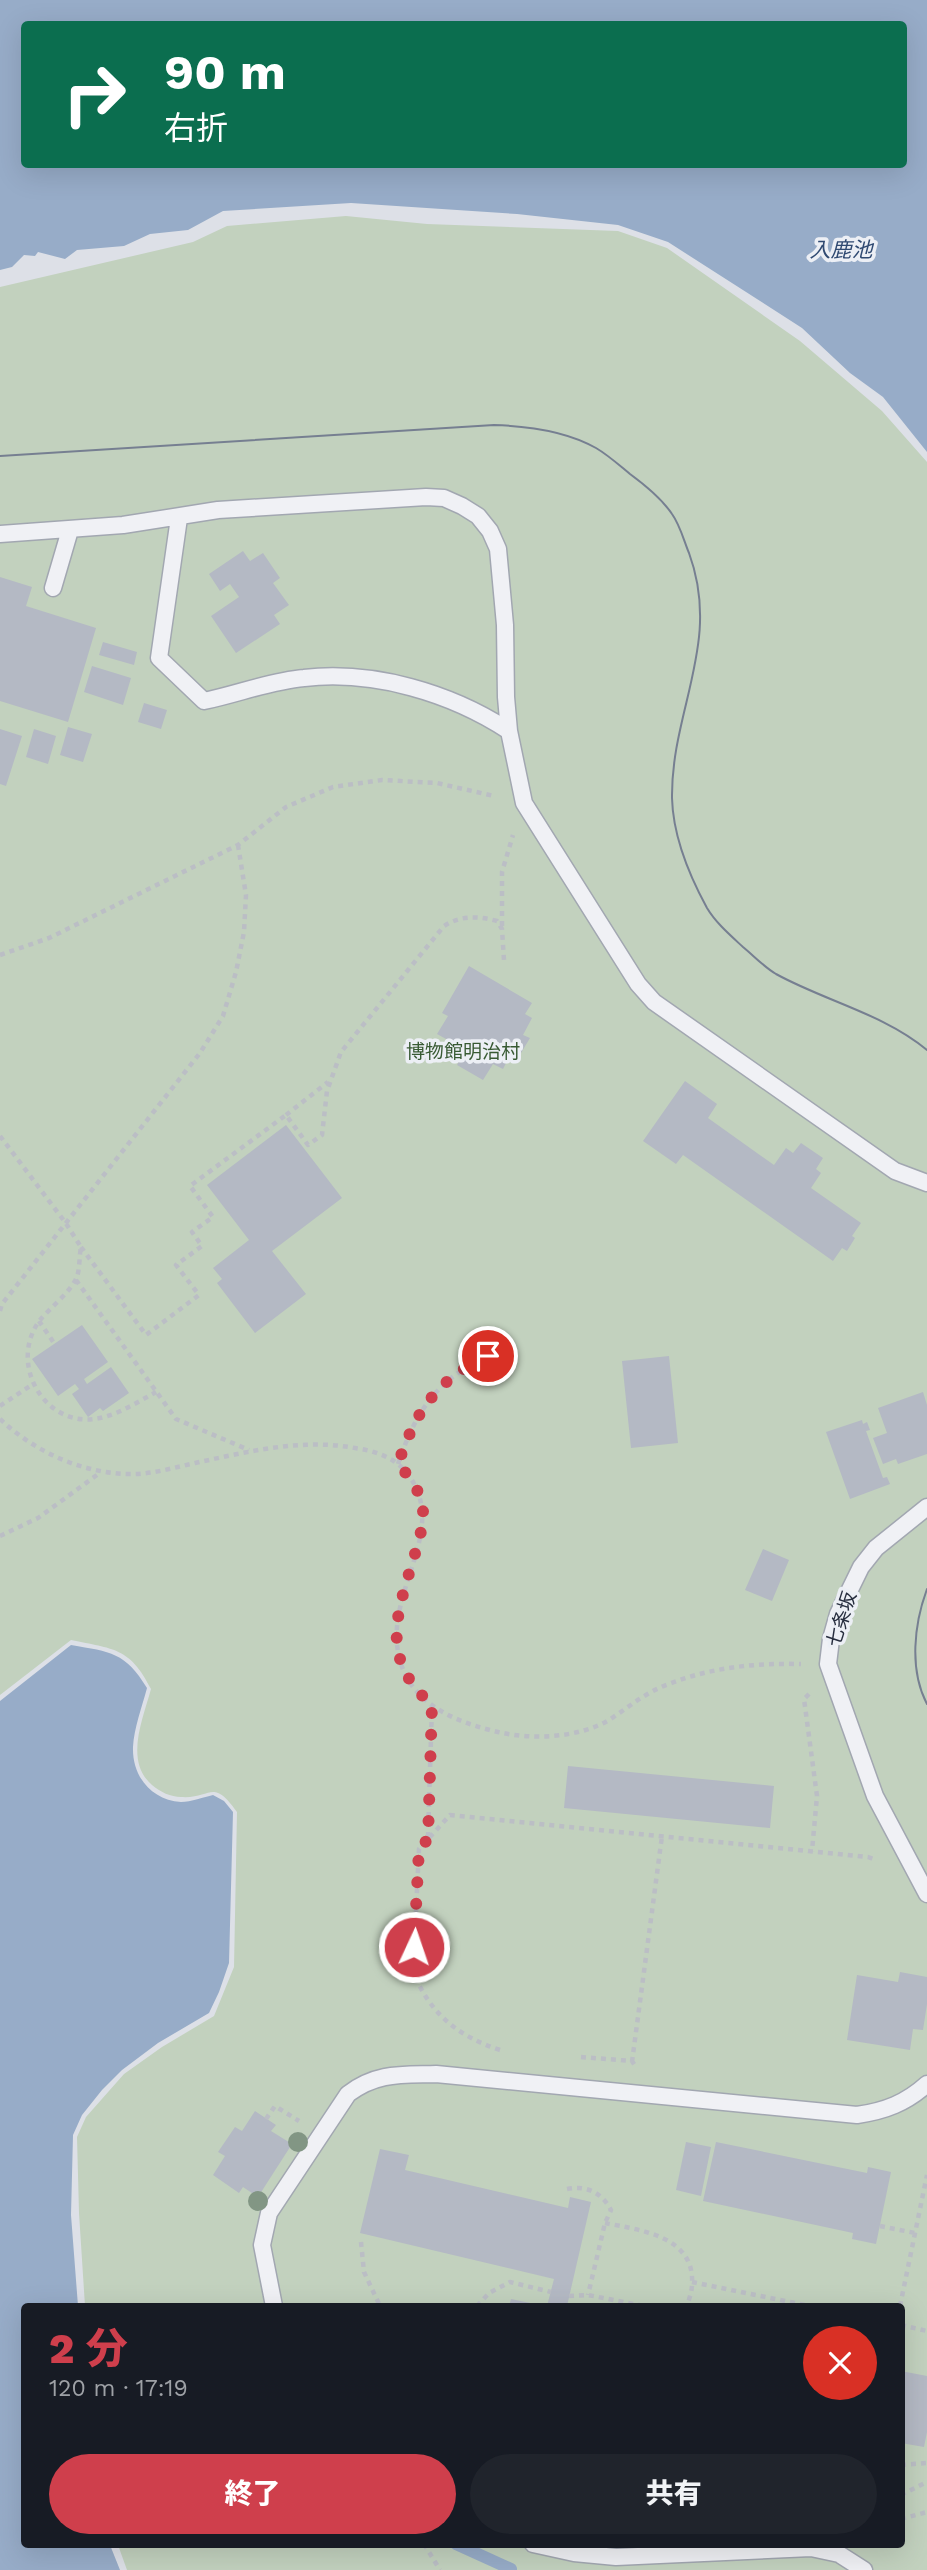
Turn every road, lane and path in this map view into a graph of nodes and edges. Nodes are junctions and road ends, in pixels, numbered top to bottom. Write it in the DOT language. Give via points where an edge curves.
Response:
graph roads {
  1 [pos="179,518"];
  2 [pos="70,530"];
  3 [pos="0,534"];
  4 [pos="53,588"];
  5 [pos="509,731"];
  6 [pos="524,803"];
  7 [pos="239,845"];
  8 [pos="502,929"];
  9 [pos="0,955"];
  10 [pos="504,960"];
  11 [pos="329,1081"];
  12 [pos="286,1115"];
  13 [pos="0,1136"];
  14 [pos="927,1183"];
  15 [pos="65,1222"];
  16 [pos="81,1248"];
  17 [pos="76,1280"];
  18 [pos="0,1311"];
  19 [pos="39,1321"];
  20 [pos="54,1343"];
  21 [pos="488,1356"];
  22 [pos="33,1384"];
  23 [pos="156,1392"];
  24 [pos="0,1406"];
  25 [pos="0,1419"];
  26 [pos="251,1451"];
  27 [pos="398,1464"];
  28 [pos="102,1471"];
  29 [pos="927,1507"];
  30 [pos="0,1536"];
  31 [pos="828,1664"];
  32 [pos="812,1691"];
  33 [pos="432,1705"];
  34 [pos="662,1836"];
  35 [pos="428,1839"];
  36 [pos="812,1851"];
  37 [pos="923,1886"];
  38 [pos="509,2051"];
  39 [pos="569,2056"];
  40 [pos="632,2061"];
  41 [pos="927,2084"];
  42 [pos="609,2089"];
  43 [pos="266,2119"];
  44 [pos="320,2135"];
  45 [pos="927,2175"];
  46 [pos="567,2189"];
  47 [pos="605,2223"];
  48 [pos="880,2225"];
  49 [pos="915,2233"];
  50 [pos="361,2242"];
  51 [pos="692,2282"];
  52 [pos="551,2292"];
  53 [pos="588,2295"];
  54 [pos="569,2296"];
  55 [pos="273,2303"];
  56 [pos="379,2303"];
  57 [pos="480,2303"];
  58 [pos="628,2303"];
  59 [pos="688,2303"];
  60 [pos="786,2303"];
  61 [pos="901,2303"];
  62 [pos="905,2326"];
  63 [pos="927,2331"];
  64 [pos="927,2463"];
  65 [pos="905,2465"];
  66 [pos="927,2482"];
  67 [pos="905,2493"];
  68 [pos="927,2512"];
  69 [pos="905,2518"];
  70 [pos="426,2548"];
  71 [pos="551,2548"];
  72 [pos="811,2548"];
  73 [pos="811,2548"];
  74 [pos="440,2570"];
  75 [pos="864,2570"];
  1 -- 2 [label="lane"];
  1 -- 5 [label="lane" via="159,658 204,701 272,683 336,676 387,683 453,701"];
  1 -- 5 [label="lane" via="218,510 426,496 444,498 478,516 498,549"];
  2 -- 3 [label="lane"];
  2 -- 4 [label="lane"];
  5 -- 6 [label="lane"];
  6 -- 7 [label="path" via="437,783 358,782 286,807"];
  6 -- 8 [label="path" via="502,872"];
  6 -- 14 [label="lane" via="645,993 895,1171"];
  7 -- 9 [label="path" via="49,938"];
  7 -- 15 [label="path" via="246,895 244,932 223,1016 201,1054"];
  8 -- 10 [label="path"];
  8 -- 11 [label="path" via="497,921 481,917 454,919 444,926 341,1052"];
  11 -- 12 [label="path"];
  11 -- 12 [label="path" via="322,1135 308,1145"];
  12 -- 16 [label="path" via="190,1186 213,1217 192,1232 202,1246 176,1265 199,1295 146,1335"];
  13 -- 15 [label="path"];
  15 -- 16 [label="path"];
  15 -- 18 [label="path"];
  16 -- 17 [label="path"];
  17 -- 19 [label="path"];
  17 -- 23 [label="path"];
  19 -- 20 [label="path"];
  19 -- 22 [label="path" via="29,1348"];
  21 -- 27 [label="path" via="454,1374 427,1401"];
  22 -- 23 [label="path" via="58,1411 82,1419 106,1418"];
  22 -- 24 [label="path"];
  23 -- 26 [label="path" via="176,1419"];
  25 -- 28 [label="path" via="59,1459"];
  26 -- 27 [label="path" via="324,1444 369,1450"];
  26 -- 28 [label="path" via="150,1473"];
  27 -- 33 [label="path" via="418,1490 423,1519 396,1619 397,1651 408,1679"];
  28 -- 30 [label="path" via="38,1518"];
  29 -- 31 [label="lane, 七条坂" via="876,1548 861,1567 838,1614"];
  31 -- 33 [label="path" via="719,1669 668,1684 576,1733 500,1732"];
  31 -- 37 [label="lane, 七条坂" via="875,1796"];
  32 -- 36 [label="path" via="804,1699 817,1796"];
  33 -- 35 [label="path"];
  34 -- 35 [label="path" via="450,1815"];
  34 -- 36 [label="path"];
  34 -- 40 [label="path"];
  35 -- 38 [label="path" via="419,1849 413,1972 446,2022 480,2043"];
  36 -- 37 [label="path" via="868,1857"];
  39 -- 40 [label="path"];
  40 -- 42 [label="path"];
  41 -- 42 [label="lane" via="895,2107 857,2115"];
  42 -- 44 [label="lane" via="436,2074 381,2076 348,2094"];
  43 -- 44 [label="path" via="275,2106"];
  44 -- 55 [label="lane" via="266,2221 262,2245"];
  45 -- 49 [label="path"];
  46 -- 47 [label="path" via="590,2189 603,2197 611,2210"];
  47 -- 51 [label="path" via="675,2244 685,2254"];
  47 -- 53 [label="path"];
  48 -- 49 [label="path"];
  49 -- 61 [label="path"];
  50 -- 56 [label="path" via="364,2272"];
  51 -- 59 [label="path"];
  51 -- 60 [label="path"];
  52 -- 57 [label="path" via="510,2282"];
  53 -- 54 [label="path"];
  53 -- 58 [label="path"];
  62 -- 63 [label="path"];
  64 -- 65 [label="path"];
  66 -- 67 [label="path"];
  68 -- 69 [label="path"];
  70 -- 74 [label="path"];
  71 -- 73 [label="lane" via="616,2557"];
  72 -- 75 [label="lane" via="839,2554"];
}
